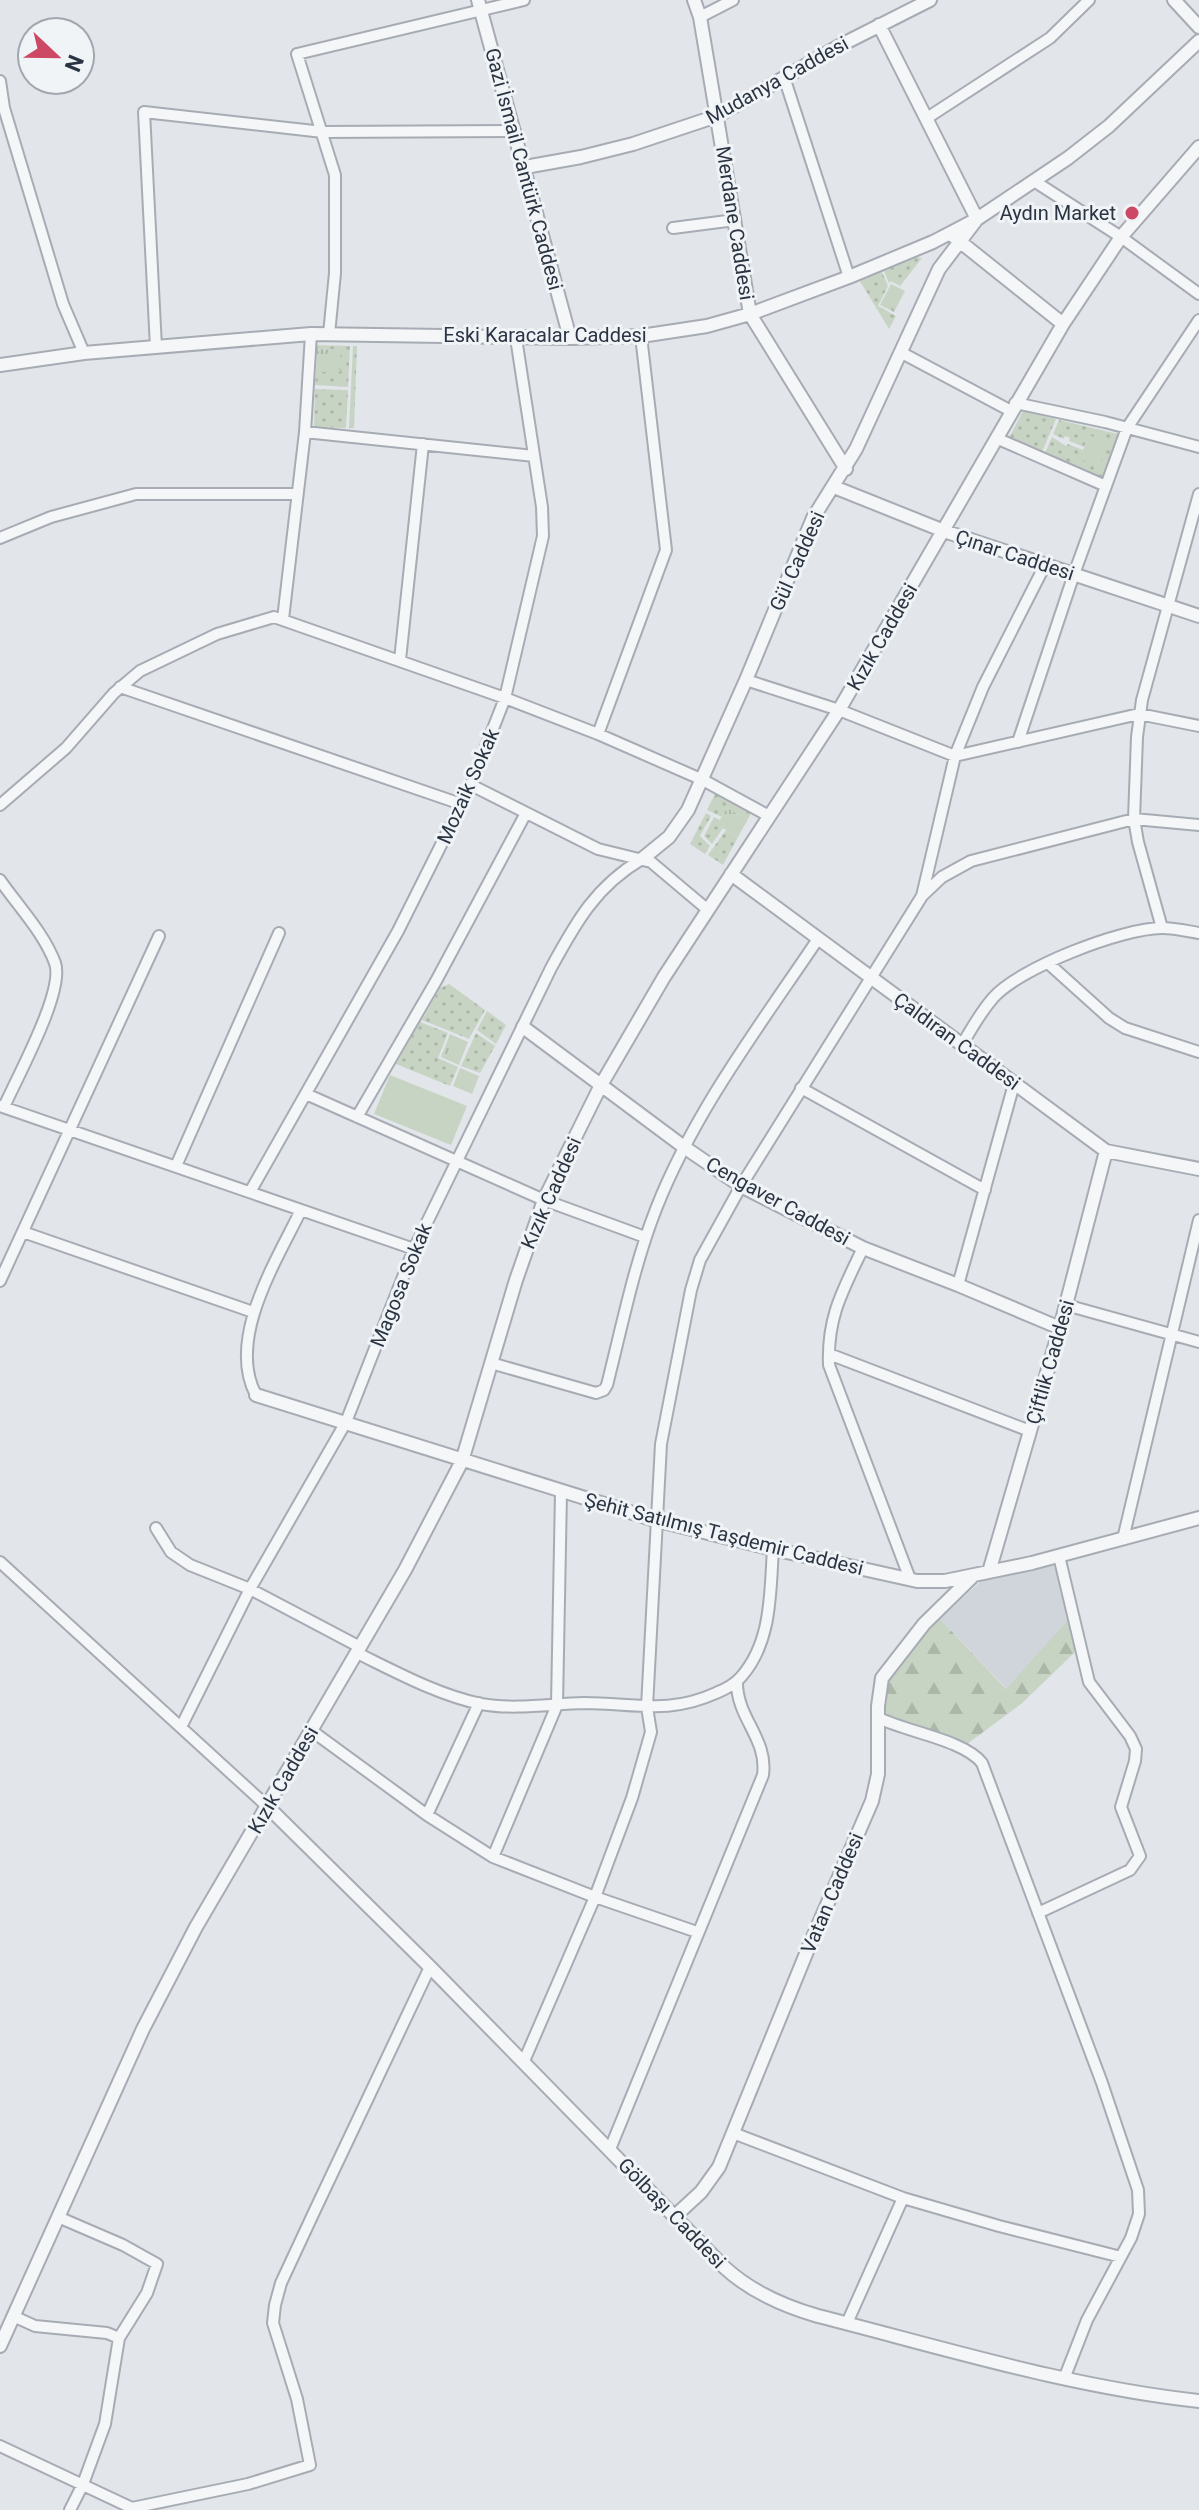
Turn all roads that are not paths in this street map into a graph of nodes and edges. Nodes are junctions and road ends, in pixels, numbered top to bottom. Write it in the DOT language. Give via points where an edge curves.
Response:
graph roads {
  1 [pos="524,0"];
  2 [pos="694,0"];
  3 [pos="733,0"];
  4 [pos="930,0"];
  5 [pos="1089,0"];
  6 [pos="1174,0"];
  7 [pos="916,3"];
  8 [pos="479,4"];
  9 [pos="700,17"];
  10 [pos="879,25"];
  11 [pos="1199,27"];
  12 [pos="1199,41"];
  13 [pos="784,77"];
  14 [pos="0,81"];
  15 [pos="717,116"];
  16 [pos="927,118"];
  17 [pos="515,131"];
  18 [pos="323,132"];
  19 [pos="1199,147"];
  20 [pos="525,167"];
  21 [pos="1034,181"];
  22 [pos="977,219"];
  23 [pos="735,220"];
  24 [pos="673,228"];
  25 [pos="954,237"];
  26 [pos="1121,237"];
  27 [pos="849,277"];
  28 [pos="1199,294"];
  29 [pos="750,314"];
  30 [pos="1199,320"];
  31 [pos="1063,324"];
  32 [pos="311,334"];
  33 [pos="329,334"];
  34 [pos="641,336"];
  35 [pos="516,338"];
  36 [pos="570,338"];
  37 [pos="156,347"];
  38 [pos="84,353"];
  39 [pos="902,353"];
  40 [pos="0,365"];
  41 [pos="1013,407"];
  42 [pos="1127,428"];
  43 [pos="305,432"];
  44 [pos="996,438"];
  45 [pos="423,444"];
  46 [pos="1199,447"];
  47 [pos="534,456"];
  48 [pos="846,469"];
  49 [pos="1106,486"];
  50 [pos="834,487"];
  51 [pos="297,494"];
  52 [pos="1199,494"];
  53 [pos="944,531"];
  54 [pos="0,538"];
  55 [pos="1045,565"];
  56 [pos="1074,574"];
  57 [pos="1166,606"];
  58 [pos="1199,616"];
  59 [pos="283,619"];
  60 [pos="400,660"];
  61 [pos="746,680"];
  62 [pos="120,687"];
  63 [pos="505,698"];
  64 [pos="839,710"];
  65 [pos="1139,714"];
  66 [pos="1199,726"];
  67 [pos="598,734"];
  68 [pos="1018,742"];
  69 [pos="955,756"];
  70 [pos="703,780"];
  71 [pos="471,785"];
  72 [pos="461,804"];
  73 [pos="0,805"];
  74 [pos="526,813"];
  75 [pos="769,816"];
  76 [pos="1134,819"];
  77 [pos="1199,825"];
  78 [pos="642,859"];
  79 [pos="731,874"];
  80 [pos="0,880"];
  81 [pos="922,896"];
  82 [pos="708,910"];
  83 [pos="1162,928"];
  84 [pos="279,933"];
  85 [pos="1199,933"];
  86 [pos="159,936"];
  87 [pos="818,939"];
  88 [pos="1048,963"];
  89 [pos="870,977"];
  90 [pos="523,1027"];
  91 [pos="962,1045"];
  92 [pos="1199,1052"];
  93 [pos="1014,1084"];
  94 [pos="601,1085"];
  95 [pos="801,1088"];
  96 [pos="306,1094"];
  97 [pos="2,1106"];
  98 [pos="357,1117"];
  99 [pos="72,1130"];
  100 [pos="684,1147"];
  101 [pos="1106,1151"];
  102 [pos="456,1160"];
  103 [pos="176,1166"];
  104 [pos="1199,1169"];
  105 [pos="741,1186"];
  106 [pos="985,1190"];
  107 [pos="250,1192"];
  108 [pos="544,1200"];
  109 [pos="301,1210"];
  110 [pos="1199,1220"];
  111 [pos="23,1232"];
  112 [pos="645,1237"];
  113 [pos="863,1248"];
  114 [pos="414,1249"];
  115 [pos="0,1281"];
  116 [pos="958,1285"];
  117 [pos="1066,1305"];
  118 [pos="253,1312"];
  119 [pos="1060,1328"];
  120 [pos="1171,1335"];
  121 [pos="1199,1342"];
  122 [pos="829,1354"];
  123 [pos="491,1363"];
  124 [pos="256,1395"];
  125 [pos="346,1422"];
  126 [pos="1030,1431"];
  127 [pos="462,1461"];
  128 [pos="561,1492"];
  129 [pos="1199,1518"];
  130 [pos="655,1520"];
  131 [pos="156,1528"];
  132 [pos="1123,1539"];
  133 [pos="773,1549"];
  134 [pos="1059,1556"];
  135 [pos="0,1562"];
  136 [pos="989,1572"];
  137 [pos="975,1575"];
  138 [pos="910,1579"];
  139 [pos="250,1589"];
  140 [pos="359,1650"];
  141 [pos="737,1681"];
  142 [pos="479,1703"];
  143 [pos="557,1705"];
  144 [pos="647,1707"];
  145 [pos="879,1718"];
  146 [pos="181,1727"];
  147 [pos="312,1731"];
  148 [pos="268,1807"];
  149 [pos="427,1815"];
  150 [pos="493,1857"];
  151 [pos="595,1897"];
  152 [pos="1038,1913"];
  153 [pos="697,1932"];
  154 [pos="430,1967"];
  155 [pos="524,2061"];
  156 [pos="733,2133"];
  157 [pos="610,2149"];
  158 [pos="903,2198"];
  159 [pos="675,2216"];
  160 [pos="58,2217"];
  161 [pos="1121,2257"];
  162 [pos="13,2316"];
  163 [pos="847,2323"];
  164 [pos="119,2338"];
  165 [pos="0,2346"];
  166 [pos="1064,2379"];
  167 [pos="1199,2401"];
  168 [pos="0,2446"];
  169 [pos="83,2484"];
  170 [pos="133,2509"];
  171 [pos="70,2510"];
  1 -- 8 [label="street"];
  2 -- 9 [label="street, Merdane Caddesi"];
  3 -- 9 [label="street"];
  4 -- 7 [label="street, Mudanya Caddesi"];
  5 -- 16 [label="street" via="1050,38"];
  6 -- 11 [label="street"];
  7 -- 10 [label="street, Mudanya Caddesi"];
  8 -- 17 [label="street, Gazi İsmail Cantürk Caddesi"];
  8 -- 18 [label="street" via="297,54"];
  9 -- 15 [label="street, Merdane Caddesi"];
  10 -- 13 [label="street, Mudanya Caddesi"];
  10 -- 16 [label="street"];
  12 -- 21 [label="street, Eski Karacalar Caddesi" via="1109,126"];
  13 -- 15 [label="street, Mudanya Caddesi"];
  13 -- 27 [label="street"];
  14 -- 38 [label="street" via="63,304"];
  15 -- 20 [label="street, Mudanya Caddesi" via="633,144"];
  15 -- 23 [label="street, Merdane Caddesi"];
  16 -- 22 [label="street"];
  17 -- 18 [label="street"];
  17 -- 20 [label="street, Gazi İsmail Cantürk Caddesi"];
  18 -- 33 [label="street" via="336,190"];
  18 -- 37 [label="street" via="144,112"];
  19 -- 26 [label="street, Kızık Caddesi"];
  20 -- 36 [label="street, Gazi İsmail Cantürk Caddesi"];
  21 -- 22 [label="street, Eski Karacalar Caddesi"];
  21 -- 26 [label="street"];
  22 -- 25 [label="street, Eski Karacalar Caddesi"];
  23 -- 24 [label="street"];
  23 -- 29 [label="street, Merdane Caddesi"];
  25 -- 27 [label="street, Eski Karacalar Caddesi"];
  25 -- 31 [label="street"];
  25 -- 39 [label="street, Gül Caddesi"];
  26 -- 28 [label="street"];
  26 -- 31 [label="street, Kızık Caddesi"];
  27 -- 29 [label="street, Eski Karacalar Caddesi"];
  29 -- 34 [label="street, Eski Karacalar Caddesi"];
  29 -- 48 [label="street, Merdane Caddesi"];
  30 -- 42 [label="street"];
  31 -- 41 [label="street, Kızık Caddesi"];
  32 -- 33 [label="street, Eski Karacalar Caddesi"];
  32 -- 37 [label="street, Eski Karacalar Caddesi"];
  32 -- 43 [label="street"];
  33 -- 35 [label="street, Eski Karacalar Caddesi"];
  34 -- 36 [label="street, Eski Karacalar Caddesi"];
  34 -- 67 [label="street" via="666,550"];
  35 -- 36 [label="street, Eski Karacalar Caddesi"];
  35 -- 47 [label="street, Mozaik Sokak"];
  37 -- 38 [label="street, Eski Karacalar Caddesi"];
  38 -- 40 [label="street, Eski Karacalar Caddesi"];
  39 -- 41 [label="street"];
  39 -- 48 [label="street, Gül Caddesi"];
  41 -- 42 [label="street"];
  41 -- 44 [label="street, Kızık Caddesi"];
  42 -- 46 [label="street"];
  42 -- 49 [label="street"];
  43 -- 45 [label="street"];
  43 -- 51 [label="street"];
  44 -- 49 [label="street"];
  44 -- 53 [label="street, Kızık Caddesi"];
  45 -- 47 [label="street"];
  45 -- 60 [label="street"];
  47 -- 63 [label="street, Mozaik Sokak" via="543,536"];
  48 -- 50 [label="street, Gül Caddesi"];
  49 -- 56 [label="street"];
  50 -- 53 [label="street, Çınar Caddesi"];
  50 -- 61 [label="street, Gül Caddesi" via="802,540"];
  51 -- 54 [label="street" via="136,494 51,517"];
  51 -- 59 [label="street"];
  52 -- 57 [label="street"];
  53 -- 55 [label="street, Çınar Caddesi"];
  53 -- 64 [label="street, Kızık Caddesi"];
  55 -- 56 [label="street, Çınar Caddesi"];
  55 -- 69 [label="street" via="983,687"];
  56 -- 57 [label="street, Çınar Caddesi"];
  56 -- 68 [label="street"];
  57 -- 58 [label="street, Çınar Caddesi"];
  57 -- 65 [label="street"];
  59 -- 60 [label="street"];
  59 -- 62 [label="street" via="266,618 217,634 161,658"];
  60 -- 63 [label="street"];
  61 -- 64 [label="street"];
  61 -- 70 [label="street, Gül Caddesi"];
  62 -- 72 [label="street"];
  62 -- 73 [label="street" via="66,748"];
  63 -- 67 [label="street"];
  63 -- 71 [label="street, Mozaik Sokak"];
  64 -- 69 [label="street"];
  64 -- 75 [label="street, Kızık Caddesi"];
  65 -- 66 [label="street"];
  65 -- 68 [label="street"];
  65 -- 76 [label="street"];
  67 -- 70 [label="street"];
  68 -- 69 [label="street"];
  69 -- 81 [label="street"];
  70 -- 75 [label="street"];
  70 -- 78 [label="street, Gül Caddesi" via="669,837"];
  71 -- 72 [label="street, Mozaik Sokak"];
  71 -- 74 [label="street"];
  72 -- 96 [label="street, Mozaik Sokak" via="398,931"];
  74 -- 78 [label="street" via="598,849"];
  74 -- 98 [label="street"];
  75 -- 79 [label="street, Kızık Caddesi"];
  76 -- 77 [label="street"];
  76 -- 81 [label="street" via="971,861"];
  76 -- 83 [label="street"];
  78 -- 82 [label="street" via="659,866"];
  78 -- 90 [label="street, Magosa Sokak" via="593,898"];
  79 -- 82 [label="street, Kızık Caddesi"];
  79 -- 87 [label="street, Çaldıran Caddesi"];
  80 -- 97 [label="street" via="57,972 54,995"];
  81 -- 89 [label="street"];
  82 -- 94 [label="street, Kızık Caddesi"];
  83 -- 85 [label="street"];
  83 -- 88 [label="street" via="1118,936"];
  84 -- 103 [label="street"];
  86 -- 99 [label="street"];
  87 -- 89 [label="street, Çaldıran Caddesi"];
  87 -- 100 [label="street"];
  88 -- 91 [label="street" via="993,997"];
  88 -- 92 [label="street" via="1125,1028"];
  89 -- 91 [label="street, Çaldıran Caddesi"];
  89 -- 95 [label="street"];
  90 -- 94 [label="street, Cengaver Caddesi"];
  90 -- 102 [label="street, Magosa Sokak"];
  91 -- 93 [label="street, Çaldıran Caddesi"];
  93 -- 101 [label="street, Çaldıran Caddesi"];
  93 -- 106 [label="street"];
  94 -- 100 [label="street, Cengaver Caddesi"];
  94 -- 108 [label="street, Kızık Caddesi"];
  95 -- 105 [label="street"];
  95 -- 106 [label="street"];
  96 -- 98 [label="street"];
  96 -- 107 [label="street, Mozaik Sokak"];
  97 -- 99 [label="street"];
  98 -- 102 [label="street"];
  99 -- 103 [label="street"];
  99 -- 111 [label="street"];
  100 -- 105 [label="street, Cengaver Caddesi"];
  100 -- 112 [label="street"];
  101 -- 104 [label="street, Çaldıran Caddesi"];
  101 -- 117 [label="street, Çiftlik Caddesi"];
  102 -- 108 [label="street"];
  102 -- 114 [label="street, Magosa Sokak"];
  103 -- 107 [label="street"];
  105 -- 113 [label="street, Cengaver Caddesi"];
  105 -- 130 [label="street" via="709,1240 691,1290 661,1444"];
  106 -- 116 [label="street"];
  107 -- 109 [label="street"];
  108 -- 112 [label="street"];
  108 -- 123 [label="street, Kızık Caddesi"];
  109 -- 114 [label="street"];
  109 -- 118 [label="street"];
  110 -- 120 [label="street"];
  111 -- 115 [label="street"];
  111 -- 118 [label="street"];
  112 -- 123 [label="street" via="604,1390 596,1393"];
  113 -- 116 [label="street, Cengaver Caddesi"];
  113 -- 122 [label="street" via="833,1313"];
  114 -- 125 [label="street, Magosa Sokak"];
  116 -- 119 [label="street, Cengaver Caddesi"];
  117 -- 119 [label="street, Çiftlik Caddesi"];
  117 -- 120 [label="street"];
  118 -- 124 [label="street" via="248,1369"];
  119 -- 126 [label="street, Çiftlik Caddesi"];
  120 -- 121 [label="street"];
  120 -- 132 [label="street"];
  122 -- 126 [label="street"];
  122 -- 138 [label="street"];
  123 -- 127 [label="street, Kızık Caddesi"];
  124 -- 125 [label="street, Şehit Satılmış Taşdemir Caddesi"];
  125 -- 127 [label="street, Şehit Satılmış Taşdemir Caddesi"];
  125 -- 139 [label="street, Magosa Sokak"];
  126 -- 136 [label="street, Çiftlik Caddesi"];
  127 -- 128 [label="street, Şehit Satılmış Taşdemir Caddesi"];
  127 -- 140 [label="street, Kızık Caddesi"];
  128 -- 130 [label="street, Şehit Satılmış Taşdemir Caddesi"];
  128 -- 143 [label="street"];
  129 -- 132 [label="street, Şehit Satılmış Taşdemir Caddesi"];
  130 -- 133 [label="street, Şehit Satılmış Taşdemir Caddesi"];
  130 -- 144 [label="street"];
  131 -- 139 [label="street" via="179,1559"];
  132 -- 134 [label="street, Şehit Satılmış Taşdemir Caddesi"];
  133 -- 138 [label="street, Şehit Satılmış Taşdemir Caddesi"];
  133 -- 141 [label="street" via="762,1644"];
  134 -- 136 [label="street, Şehit Satılmış Taşdemir Caddesi"];
  134 -- 152 [label="street" via="1089,1682 1136,1749 1121,1807 1140,1856 1136,1866"];
  135 -- 146 [label="street"];
  136 -- 137 [label="street, Şehit Satılmış Taşdemir Caddesi"];
  137 -- 138 [label="street, Şehit Satılmış Taşdemir Caddesi" via="931,1582"];
  137 -- 145 [label="street, Vatan Caddesi" via="889,1666 879,1689"];
  139 -- 140 [label="street"];
  139 -- 146 [label="street, Magosa Sokak"];
  140 -- 142 [label="street" via="416,1681"];
  140 -- 147 [label="street, Kızık Caddesi"];
  141 -- 144 [label="street" via="687,1705"];
  141 -- 153 [label="street" via="739,1703 764,1755 763,1775"];
  142 -- 143 [label="street"];
  142 -- 149 [label="street"];
  143 -- 144 [label="street"];
  143 -- 150 [label="street"];
  144 -- 151 [label="street" via="651,1732"];
  145 -- 152 [label="street" via="976,1755"];
  145 -- 156 [label="street, Vatan Caddesi" via="872,1801"];
  146 -- 148 [label="street"];
  147 -- 148 [label="street, Kızık Caddesi"];
  147 -- 149 [label="street"];
  148 -- 154 [label="street, Gölbaşı Caddesi"];
  148 -- 160 [label="street, Kızık Caddesi" via="143,2029"];
  149 -- 150 [label="street"];
  150 -- 151 [label="street"];
  151 -- 153 [label="street"];
  151 -- 155 [label="street"];
  152 -- 161 [label="street" via="1138,2190 1139,2214"];
  153 -- 157 [label="street"];
  154 -- 155 [label="street, Gölbaşı Caddesi"];
  154 -- 170 [label="street" via="321,2195 275,2305 273,2323 297,2399 310,2465"];
  155 -- 157 [label="street, Gölbaşı Caddesi"];
  156 -- 158 [label="street"];
  156 -- 159 [label="street, Vatan Caddesi" via="712,2179"];
  157 -- 159 [label="street, Gölbaşı Caddesi"];
  158 -- 161 [label="street"];
  158 -- 163 [label="street"];
  159 -- 163 [label="street, Gölbaşı Caddesi" via="746,2285 785,2306"];
  160 -- 162 [label="street, Kızık Caddesi"];
  160 -- 164 [label="street" via="157,2264 147,2293"];
  161 -- 166 [label="street" via="1087,2320"];
  162 -- 164 [label="street" via="35,2326"];
  162 -- 165 [label="street, Kızık Caddesi"];
  163 -- 166 [label="street, Gölbaşı Caddesi"];
  164 -- 169 [label="street" via="105,2424"];
  166 -- 167 [label="street, Gölbaşı Caddesi"];
  168 -- 169 [label="street"];
  169 -- 170 [label="street"];
  169 -- 171 [label="street"];
}
